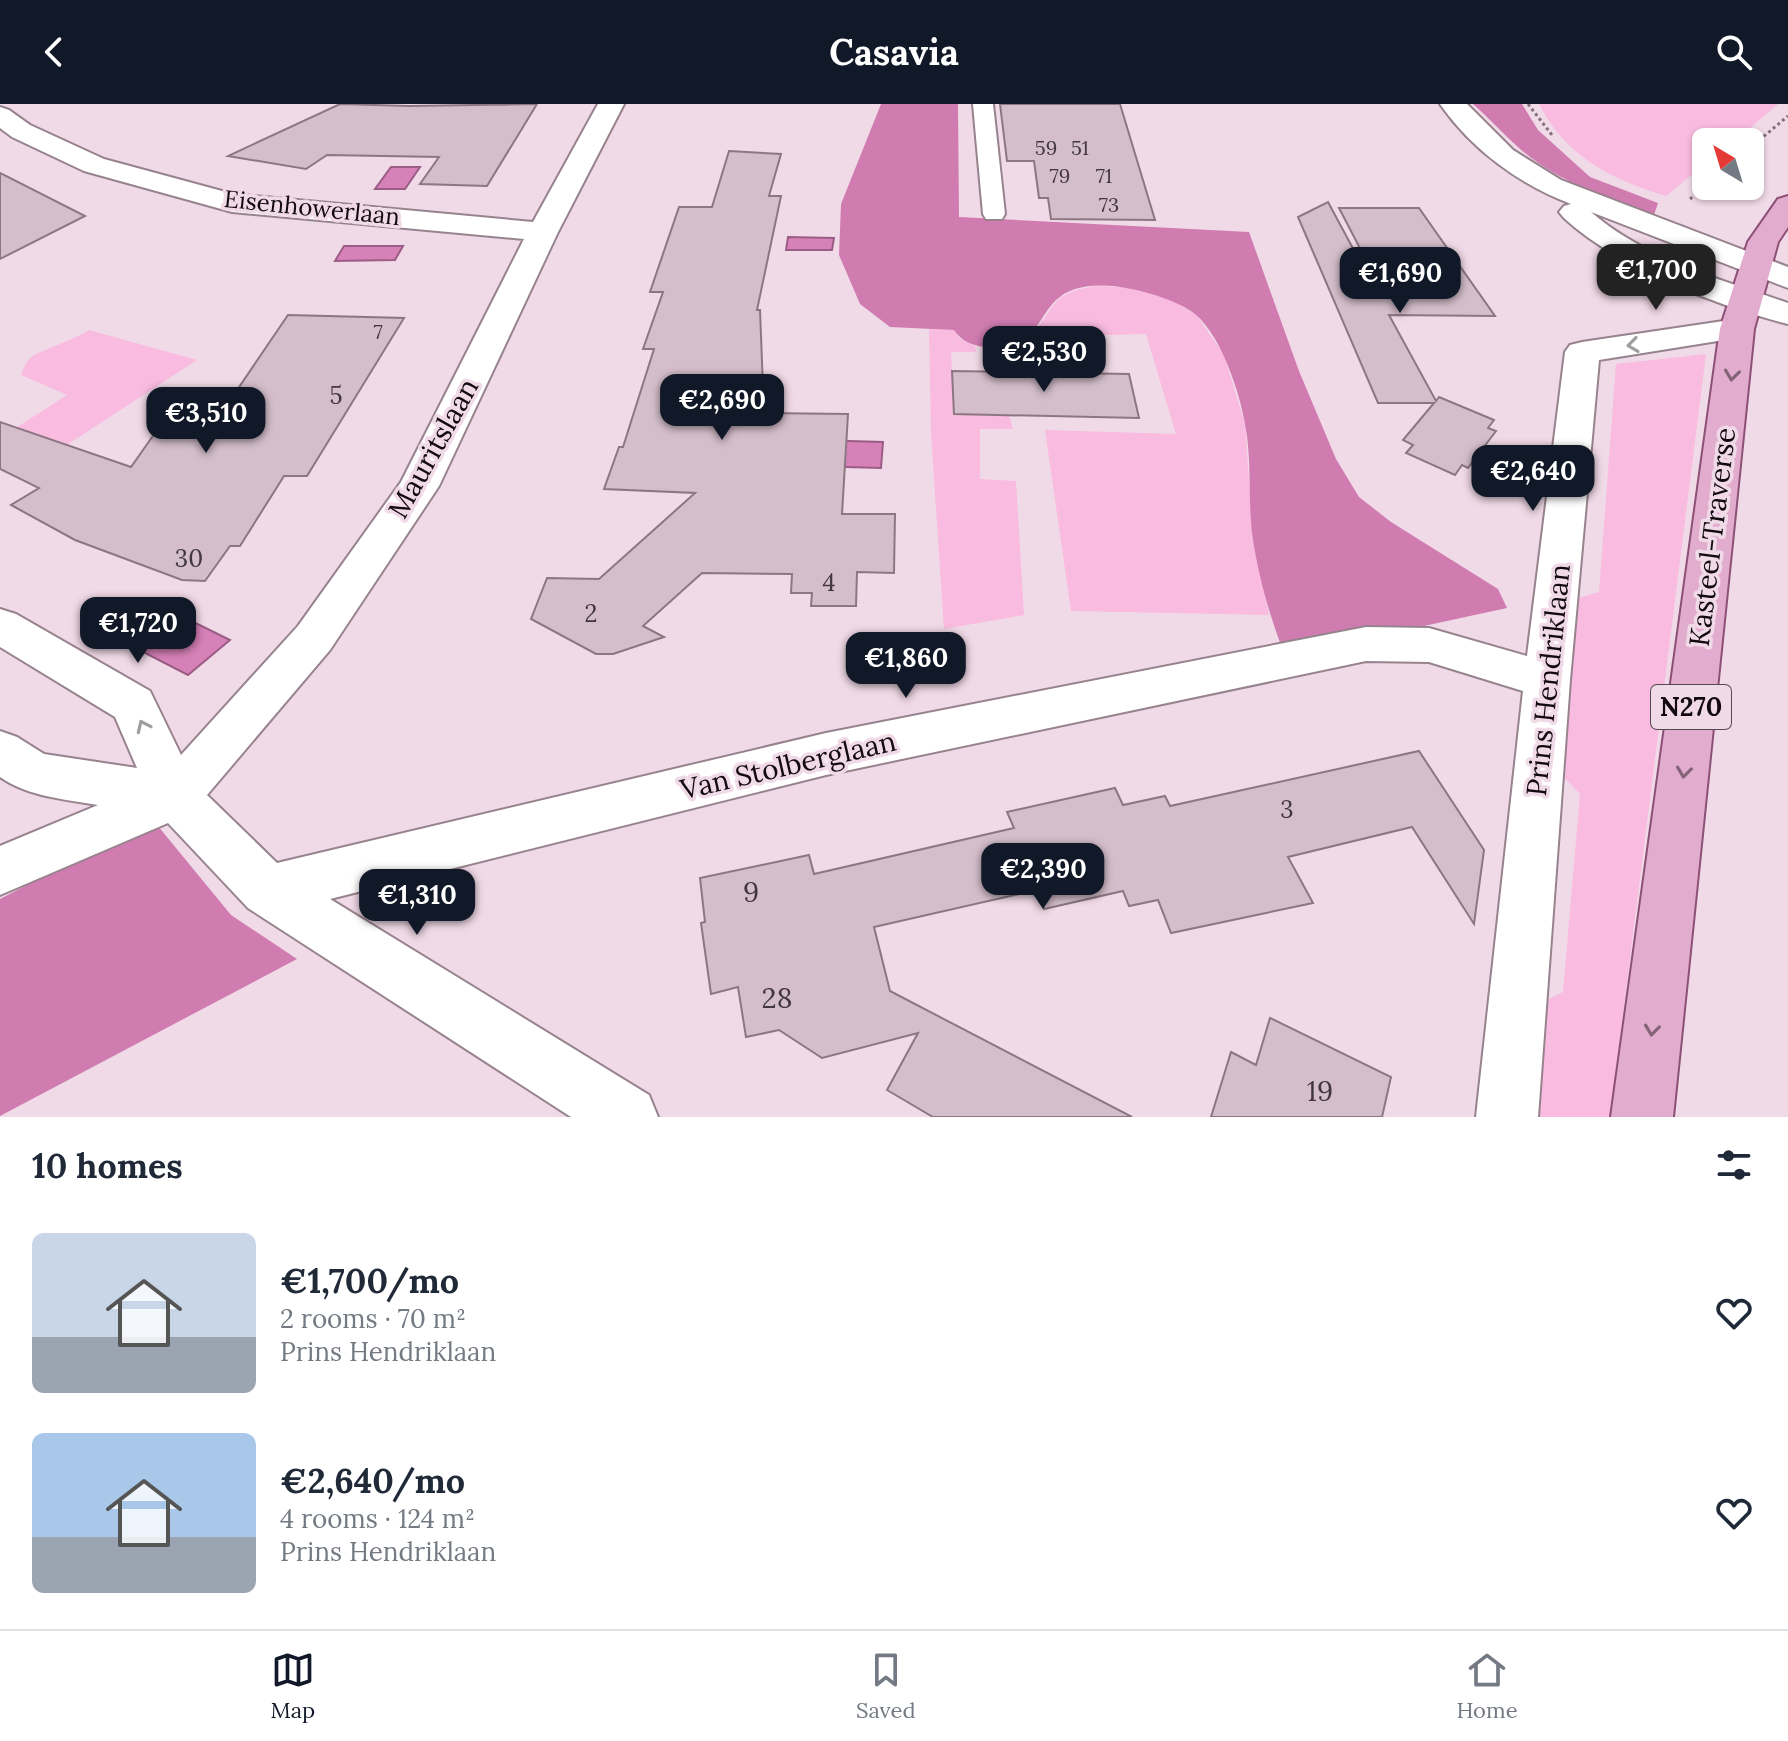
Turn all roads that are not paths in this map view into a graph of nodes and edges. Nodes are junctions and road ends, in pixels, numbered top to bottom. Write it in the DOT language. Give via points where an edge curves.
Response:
graph roads {
  1 [pos="611,104"];
  2 [pos="983,104"];
  3 [pos="1453,104"];
  4 [pos="0,115"];
  5 [pos="1788,205"];
  6 [pos="994,214"];
  7 [pos="543,232"];
  8 [pos="1788,278"];
  9 [pos="1756,302"];
  10 [pos="0,626"];
  11 [pos="1547,680"];
  12 [pos="0,751"];
  13 [pos="175,796"];
  14 [pos="0,871"];
  15 [pos="267,890"];
  16 [pos="627,1117"];
  17 [pos="1507,1117"];
  18 [pos="1642,1117"];
  1 -- 7 [label="street, Mauritslaan"];
  2 -- 6 [label="lane"];
  3 -- 9 [label="street" via="1503,156 1551,186 1588,228 1665,268"];
  4 -- 7 [label="street, Eisenhowerlaan" via="21,131 94,165 232,203"];
  5 -- 9 [label="main road, Kasteel-Traverse / N270" via="1763,242"];
  7 -- 13 [label="street, Mauritslaan" via="419,486 314,638"];
  8 -- 9 [label="street"];
  9 -- 11 [label="street, Prins Hendriklaan, one-way" via="1582,352"];
  9 -- 18 [label="main road, Kasteel-Traverse / N270, one-way"];
  13 -- 10 [label="street, one-way" via="133,704"];
  11 -- 15 [label="street, Van Stolberglaan" via="1429,645 1366,644 826,754"];
  11 -- 17 [label="street, Prins Hendriklaan"];
  12 -- 13 [label="street" via="33,773"];
  13 -- 14 [label="street"];
  13 -- 15 [label="street"];
  15 -- 16 [label="street"];
}
